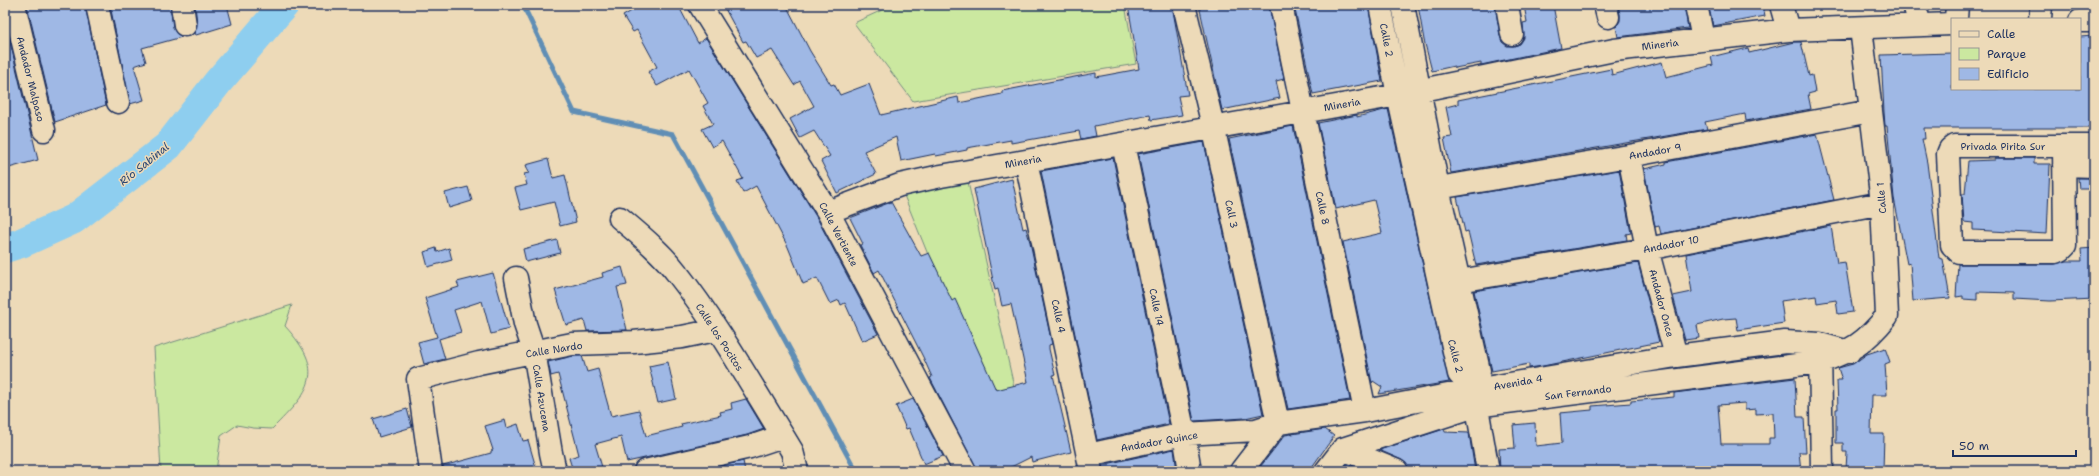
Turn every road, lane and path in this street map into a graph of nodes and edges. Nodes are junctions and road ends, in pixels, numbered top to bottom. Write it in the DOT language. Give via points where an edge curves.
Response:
graph roads {
  1 [pos="14,5"];
  2 [pos="96,5"];
  3 [pos="700,5"];
  4 [pos="1184,5"];
  5 [pos="1281,5"];
  6 [pos="1380,5"];
  7 [pos="1403,5"];
  8 [pos="1507,5"];
  9 [pos="1696,5"];
  10 [pos="1780,5"];
  11 [pos="1957,5"];
  12 [pos="2041,5"];
  13 [pos="1917,15"];
  14 [pos="1956,18"];
  15 [pos="2040,18"];
  16 [pos="2081,21"];
  17 [pos="2094,21"];
  18 [pos="1951,24"];
  19 [pos="1861,28"];
  20 [pos="1788,30"];
  21 [pos="1512,34"];
  22 [pos="1703,39"];
  23 [pos="1420,90"];
  24 [pos="1398,95"];
  25 [pos="118,102"];
  26 [pos="1302,111"];
  27 [pos="1871,111"];
  28 [pos="1213,126"];
  29 [pos="44,130"];
  30 [pos="1123,144"];
  31 [pos="2094,146"];
  32 [pos="1629,156"];
  33 [pos="2064,156"];
  34 [pos="1026,161"];
  35 [pos="2094,166"];
  36 [pos="1438,188"];
  37 [pos="1882,203"];
  38 [pos="828,212"];
  39 [pos="620,218"];
  40 [pos="1648,249"];
  41 [pos="516,278"];
  42 [pos="1459,281"];
  43 [pos="716,330"];
  44 [pos="534,351"];
  45 [pos="1820,353"];
  46 [pos="1676,356"];
  47 [pos="1474,398"];
  48 [pos="1365,411"];
  49 [pos="1278,423"];
  50 [pos="1184,434"];
  51 [pos="783,436"];
  52 [pos="1343,449"];
  53 [pos="1090,463"];
  54 [pos="431,471"];
  55 [pos="555,471"];
  56 [pos="646,471"];
  57 [pos="798,471"];
  58 [pos="965,471"];
  59 [pos="1190,471"];
  60 [pos="1241,471"];
  61 [pos="1326,471"];
  62 [pos="1396,471"];
  63 [pos="1488,471"];
  64 [pos="1822,471"];
  1 -- 29 [label="street, Andador Malpaso"];
  2 -- 25 [label="street"];
  3 -- 38 [label="street, Calle Vertiente"];
  4 -- 28 [label="street, Call 3"];
  5 -- 26 [label="street, Calle 8"];
  6 -- 24 [label="street, Calle 2"];
  7 -- 23 [label="street, Calle 2"];
  8 -- 21 [label="street"];
  9 -- 22 [label="street"];
  10 -- 20 [label="street"];
  11 -- 14 [label="street"];
  12 -- 15 [label="street"];
  13 -- 18 [label="street, Mineria"];
  13 -- 19 [label="street, Mineria"];
  16 -- 17 [label="street"];
  19 -- 20 [label="street, Mineria"];
  19 -- 27 [label="street, Calle 1"];
  20 -- 22 [label="street, Mineria"];
  22 -- 23 [label="street, Mineria" via="1614,50"];
  23 -- 24 [label="street, Mineria"];
  23 -- 36 [label="street, Calle 2"];
  24 -- 26 [label="street, Mineria"];
  24 -- 47 [label="street, Calle 2" via="1459,374"];
  26 -- 28 [label="street, Mineria"];
  26 -- 48 [label="street, Calle 8"];
  27 -- 32 [label="street, Andador 9"];
  27 -- 37 [label="street, Calle 1"];
  28 -- 30 [label="street, Mineria"];
  28 -- 49 [label="street, Call 3"];
  30 -- 34 [label="street, Mineria"];
  30 -- 50 [label="street, Calle 14"];
  31 -- 33 [label="street, Privada Pirita Sur"];
  32 -- 36 [label="street, Andador 9"];
  32 -- 40 [label="street, Andador Once"];
  33 -- 33 [label="street, Privada Pirita Sur" via="1954,146 1950,149 1948,154 1952,245 1959,252 2061,250 2065,246"];
  33 -- 35 [label="street, Privada Pirita Sur"];
  34 -- 38 [label="street, Mineria" via="900,185"];
  34 -- 53 [label="street, Calle 4"];
  36 -- 42 [label="street, Calle 2"];
  37 -- 40 [label="street, Andador 10"];
  37 -- 45 [label="street, Calle 1" via="1887,316 1871,336 1848,352"];
  38 -- 58 [label="street, Calle Vertiente"];
  39 -- 43 [label="street, Calle los Pocitos" via="661,254 677,272"];
  40 -- 42 [label="street, Andador 10"];
  40 -- 46 [label="street, Andador Once"];
  41 -- 44 [label="street, Calle Azucena" via="525,324"];
  42 -- 47 [label="street, Calle 2" via="1479,371"];
  43 -- 44 [label="street, Calle Nardo" via="682,337 572,344"];
  43 -- 51 [label="street, Calle los Pocitos"];
  44 -- 54 [label="street, Calle Nardo" via="418,379"];
  44 -- 55 [label="street, Calle Azucena"];
  45 -- 46 [label="street, Avenida 4" via="1785,342"];
  45 -- 47 [label="street, San Fernando"];
  45 -- 64 [label="street"];
  46 -- 47 [label="street, Avenida 4"];
  47 -- 48 [label="street, Avenida 4"];
  47 -- 52 [label="street, San Fernando"];
  47 -- 63 [label="street"];
  48 -- 49 [label="street, Avenida 4"];
  49 -- 50 [label="street, Andador Quince" via="1256,430"];
  49 -- 60 [label="street"];
  50 -- 53 [label="street, Andador Quince"];
  50 -- 59 [label="street, Calle 14"];
  51 -- 56 [label="street" via="750,447"];
  51 -- 57 [label="street, Calle los Pocitos" via="792,451"];
  52 -- 61 [label="street"];
  52 -- 62 [label="street"];
}
